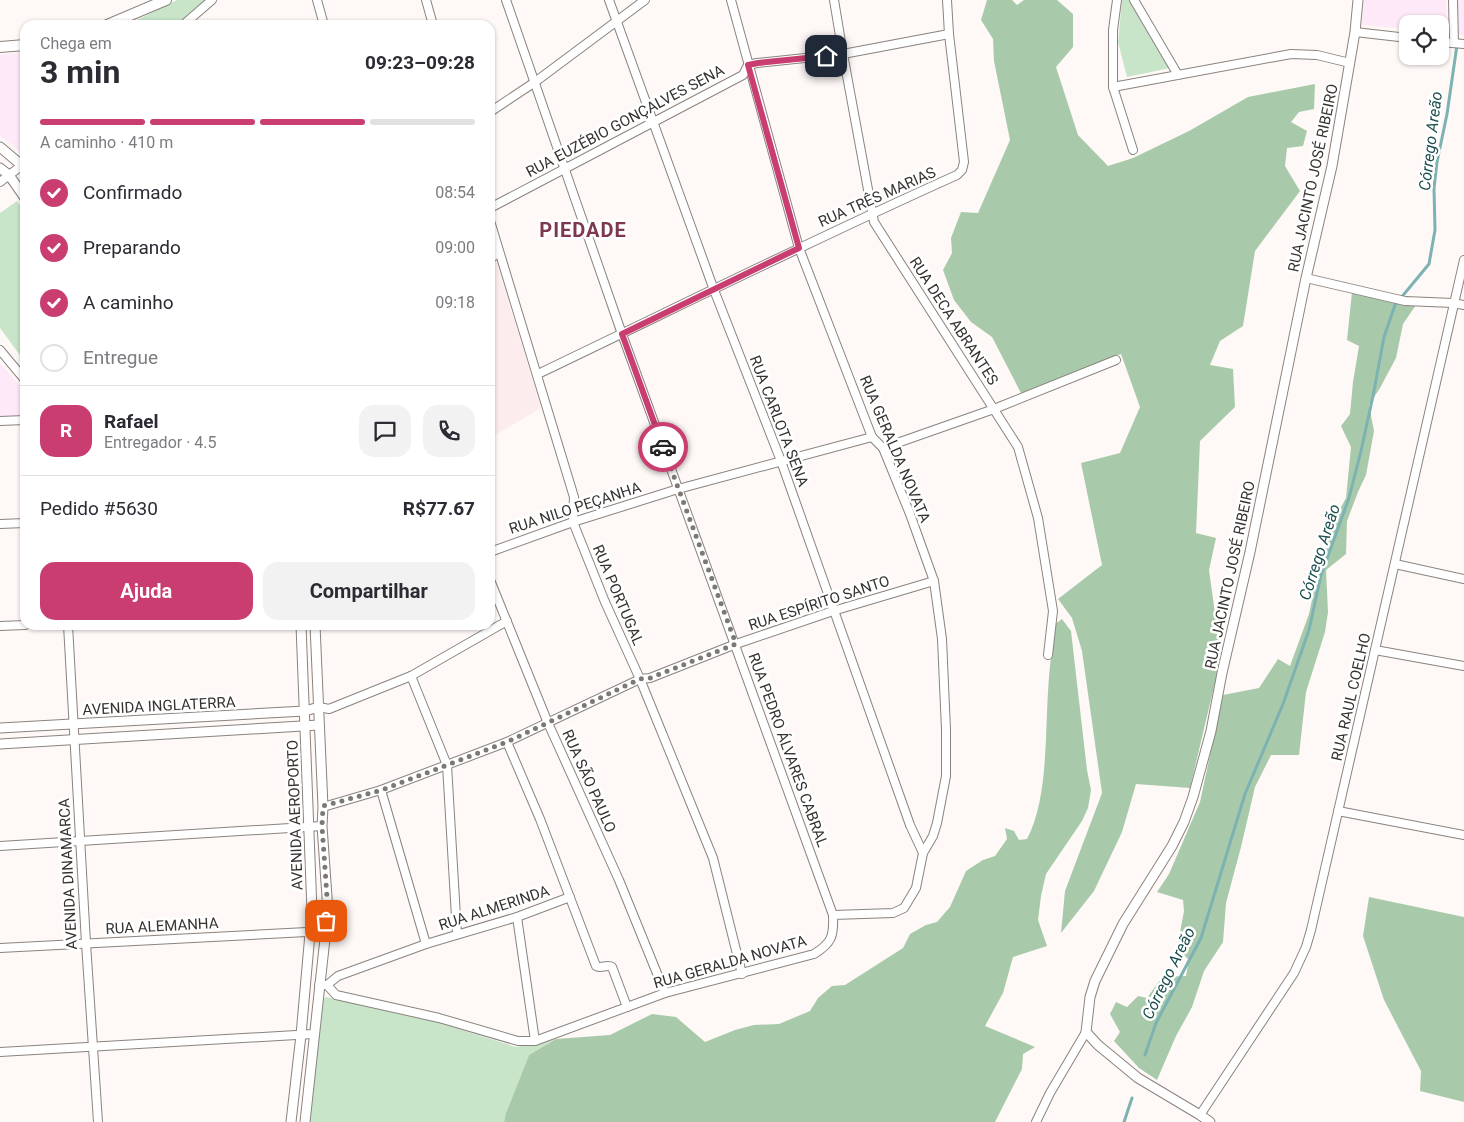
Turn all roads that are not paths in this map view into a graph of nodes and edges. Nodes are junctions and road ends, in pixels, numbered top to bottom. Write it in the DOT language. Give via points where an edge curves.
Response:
graph roads {
  1 [pos="212,0"];
  2 [pos="319,0"];
  3 [pos="426,0"];
  4 [pos="506,0"];
  5 [pos="608,0"];
  6 [pos="645,0"];
  7 [pos="731,0"];
  8 [pos="834,0"];
  9 [pos="947,0"];
  10 [pos="1118,0"];
  11 [pos="1134,0"];
  12 [pos="1358,0"];
  13 [pos="1453,0"];
  14 [pos="161,1"];
  15 [pos="118,20"];
  16 [pos="189,20"];
  17 [pos="323,20"];
  18 [pos="431,20"];
  19 [pos="616,20"];
  20 [pos="1355,32"];
  21 [pos="949,34"];
  22 [pos="1399,37"];
  23 [pos="1449,43"];
  24 [pos="1454,43"];
  25 [pos="1464,44"];
  26 [pos="20,45"];
  27 [pos="0,47"];
  28 [pos="842,54"];
  29 [pos="1350,63"];
  30 [pos="748,65"];
  31 [pos="1178,75"];
  32 [pos="535,82"];
  33 [pos="1113,87"];
  34 [pos="495,109"];
  35 [pos="654,123"];
  36 [pos="0,147"];
  37 [pos="1133,150"];
  38 [pos="20,162"];
  39 [pos="0,168"];
  40 [pos="20,168"];
  41 [pos="565,168"];
  42 [pos="8,175"];
  43 [pos="0,182"];
  44 [pos="20,191"];
  45 [pos="495,205"];
  46 [pos="872,213"];
  47 [pos="495,238"];
  48 [pos="799,248"];
  49 [pos="499,252"];
  50 [pos="495,255"];
  51 [pos="1464,260"];
  52 [pos="1306,278"];
  53 [pos="714,290"];
  54 [pos="1454,303"];
  55 [pos="1464,305"];
  56 [pos="622,334"];
  57 [pos="0,350"];
  58 [pos="1116,360"];
  59 [pos="20,374"];
  60 [pos="538,374"];
  61 [pos="994,409"];
  62 [pos="20,420"];
  63 [pos="0,421"];
  64 [pos="872,437"];
  65 [pos="883,448"];
  66 [pos="781,461"];
  67 [pos="678,489"];
  68 [pos="573,522"];
  69 [pos="20,523"];
  70 [pos="0,524"];
  71 [pos="495,550"];
  72 [pos="1396,564"];
  73 [pos="1464,579"];
  74 [pos="934,581"];
  75 [pos="495,592"];
  76 [pos="833,611"];
  77 [pos="507,621"];
  78 [pos="20,625"];
  79 [pos="0,626"];
  80 [pos="495,628"];
  81 [pos="68,630"];
  82 [pos="302,630"];
  83 [pos="315,630"];
  84 [pos="491,630"];
  85 [pos="736,644"];
  86 [pos="1376,650"];
  87 [pos="1048,655"];
  88 [pos="1464,666"];
  89 [pos="411,676"];
  90 [pos="640,679"];
  91 [pos="319,707"];
  92 [pos="329,709"];
  93 [pos="305,711"];
  94 [pos="548,723"];
  95 [pos="74,724"];
  96 [pos="319,725"];
  97 [pos="305,727"];
  98 [pos="0,728"];
  99 [pos="75,740"];
  100 [pos="507,742"];
  101 [pos="0,744"];
  102 [pos="447,765"];
  103 [pos="382,790"];
  104 [pos="323,806"];
  105 [pos="1338,811"];
  106 [pos="322,826"];
  107 [pos="308,827"];
  108 [pos="1464,835"];
  109 [pos="80,842"];
  110 [pos="0,846"];
  111 [pos="923,853"];
  112 [pos="570,896"];
  113 [pos="833,915"];
  114 [pos="517,916"];
  115 [pos="311,932"];
  116 [pos="326,932"];
  117 [pos="457,934"];
  118 [pos="86,943"];
  119 [pos="426,944"];
  120 [pos="0,948"];
  121 [pos="742,974"];
  122 [pos="323,985"];
  123 [pos="665,993"];
  124 [pos="627,1007"];
  125 [pos="1086,1032"];
  126 [pos="313,1034"];
  127 [pos="301,1035"];
  128 [pos="535,1041"];
  129 [pos="92,1046"];
  130 [pos="0,1052"];
  131 [pos="1200,1115"];
  132 [pos="98,1122"];
  133 [pos="290,1122"];
  134 [pos="305,1122"];
  135 [pos="1036,1122"];
  136 [pos="1210,1122"];
  1 -- 16 [label="street"];
  2 -- 17 [label="street"];
  3 -- 18 [label="street"];
  4 -- 32 [label="street, RUA PEDRO ÁLVARES CABRAL"];
  5 -- 19 [label="street, RUA CARLOTA SENA"];
  6 -- 19 [label="street"];
  7 -- 30 [label="street, RUA GERALDA NOVATA"];
  8 -- 28 [label="street, RUA DECA ABRANTES"];
  9 -- 21 [label="street"];
  10 -- 33 [label="street" via="1113,30"];
  11 -- 31 [label="street"];
  12 -- 20 [label="street, RUA JACINTO JOSÉ RIBEIRO"];
  13 -- 24 [label="street"];
  14 -- 15 [label="main road"];
  19 -- 32 [label="street"];
  19 -- 35 [label="street, RUA CARLOTA SENA"];
  20 -- 22 [label="street"];
  20 -- 29 [label="street, RUA JACINTO JOSÉ RIBEIRO"];
  21 -- 28 [label="street"];
  21 -- 46 [label="street, RUA TRÊS MARIAS" via="964,162 962,170"];
  23 -- 24 [label="street"];
  24 -- 25 [label="street"];
  26 -- 27 [label="main road"];
  28 -- 30 [label="street"];
  28 -- 46 [label="street, RUA DECA ABRANTES"];
  29 -- 31 [label="street" via="1317,55 1292,54"];
  29 -- 52 [label="street, RUA JACINTO JOSÉ RIBEIRO" via="1332,166"];
  30 -- 35 [label="street, RUA EUZÉBIO GONÇALVES SENA" via="743,74"];
  30 -- 48 [label="street, RUA GERALDA NOVATA"];
  31 -- 33 [label="street"];
  32 -- 34 [label="street"];
  32 -- 41 [label="street, RUA PEDRO ÁLVARES CABRAL"];
  33 -- 37 [label="street"];
  35 -- 41 [label="street, RUA EUZÉBIO GONÇALVES SENA"];
  35 -- 53 [label="street, RUA CARLOTA SENA"];
  36 -- 38 [label="street"];
  39 -- 42 [label="street"];
  40 -- 42 [label="street"];
  41 -- 45 [label="street, RUA EUZÉBIO GONÇALVES SENA"];
  41 -- 56 [label="street, RUA PEDRO ÁLVARES CABRAL"];
  42 -- 43 [label="street"];
  42 -- 44 [label="street"];
  46 -- 48 [label="street, RUA TRÊS MARIAS"];
  46 -- 61 [label="street, RUA DECA ABRANTES" via="874,222"];
  47 -- 49 [label="street, RUA PORTUGAL"];
  48 -- 53 [label="street, RUA TRÊS MARIAS"];
  48 -- 64 [label="street, RUA GERALDA NOVATA"];
  49 -- 50 [label="street"];
  49 -- 60 [label="street, RUA PORTUGAL"];
  51 -- 54 [label="street, RUA RAUL COELHO"];
  52 -- 54 [label="street" via="1404,301"];
  52 -- 125 [label="street, RUA JACINTO JOSÉ RIBEIRO" via="1212,730 1193,797 1172,846 1123,924 1102,965 1090,997"];
  53 -- 56 [label="street, RUA TRÊS MARIAS"];
  53 -- 66 [label="street, RUA CARLOTA SENA"];
  54 -- 55 [label="street"];
  54 -- 72 [label="street, RUA RAUL COELHO"];
  56 -- 60 [label="street, RUA TRÊS MARIAS"];
  56 -- 67 [label="street, RUA PEDRO ÁLVARES CABRAL"];
  57 -- 59 [label="street"];
  58 -- 61 [label="street"];
  60 -- 68 [label="street, RUA PORTUGAL" via="574,498"];
  61 -- 65 [label="street"];
  61 -- 87 [label="street, RUA DECA ABRANTES" via="1018,447 1038,518 1053,611"];
  62 -- 63 [label="street"];
  64 -- 65 [label="street, RUA GERALDA NOVATA"];
  64 -- 66 [label="street, RUA NILO PEÇANHA"];
  65 -- 74 [label="street, RUA GERALDA NOVATA"];
  66 -- 67 [label="street, RUA NILO PEÇANHA"];
  66 -- 76 [label="street, RUA CARLOTA SENA"];
  67 -- 68 [label="street, RUA NILO PEÇANHA"];
  67 -- 85 [label="street, RUA PEDRO ÁLVARES CABRAL"];
  68 -- 71 [label="street, RUA NILO PEÇANHA"];
  68 -- 90 [label="street, RUA PORTUGAL"];
  69 -- 70 [label="street"];
  72 -- 73 [label="street"];
  72 -- 86 [label="street, RUA RAUL COELHO"];
  74 -- 76 [label="street, RUA ESPÍRITO SANTO"];
  74 -- 111 [label="street, RUA GERALDA NOVATA" via="942,638 946,776 935,830"];
  75 -- 77 [label="street, RUA SÃO PAULO"];
  76 -- 85 [label="street, RUA ESPÍRITO SANTO"];
  76 -- 111 [label="street, RUA CARLOTA SENA"];
  77 -- 80 [label="street"];
  77 -- 94 [label="street, RUA SÃO PAULO"];
  78 -- 79 [label="street"];
  81 -- 95 [label="street, AVENIDA DINAMARCA"];
  82 -- 93 [label="street, AVENIDA AEROPORTO"];
  83 -- 91 [label="street, AVENIDA AEROPORTO"];
  84 -- 89 [label="street"];
  85 -- 90 [label="street, RUA ESPÍRITO SANTO"];
  85 -- 113 [label="street, RUA PEDRO ÁLVARES CABRAL"];
  86 -- 88 [label="street"];
  86 -- 105 [label="street, RUA RAUL COELHO"];
  89 -- 92 [label="street"];
  89 -- 102 [label="street"];
  90 -- 94 [label="street, RUA ESPÍRITO SANTO"];
  90 -- 121 [label="street, RUA PORTUGAL" via="713,858"];
  91 -- 92 [label="street"];
  91 -- 93 [label="street, AVENIDA INGLATERRA"];
  91 -- 96 [label="street, AVENIDA AEROPORTO"];
  92 -- 96 [label="street"];
  93 -- 95 [label="street, AVENIDA INGLATERRA"];
  93 -- 97 [label="street, AVENIDA AEROPORTO"];
  94 -- 100 [label="street, RUA ESPÍRITO SANTO"];
  94 -- 123 [label="street, RUA SÃO PAULO" via="619,880"];
  95 -- 98 [label="street, AVENIDA INGLATERRA"];
  95 -- 99 [label="street, AVENIDA DINAMARCA"];
  96 -- 97 [label="street, AVENIDA INGLATERRA"];
  96 -- 104 [label="street, AVENIDA AEROPORTO"];
  97 -- 99 [label="street, AVENIDA INGLATERRA"];
  97 -- 107 [label="street, AVENIDA AEROPORTO"];
  99 -- 101 [label="street, AVENIDA INGLATERRA"];
  99 -- 109 [label="street, AVENIDA DINAMARCA"];
  100 -- 102 [label="street, RUA ESPÍRITO SANTO"];
  100 -- 112 [label="street, RUA ALMERINDA"];
  102 -- 103 [label="street, RUA ESPÍRITO SANTO"];
  102 -- 117 [label="street"];
  103 -- 104 [label="street, RUA ESPÍRITO SANTO"];
  103 -- 119 [label="street"];
  104 -- 106 [label="street, AVENIDA AEROPORTO"];
  105 -- 108 [label="street"];
  105 -- 131 [label="street, RUA RAUL COELHO" via="1306,947 1294,973"];
  106 -- 107 [label="street"];
  106 -- 116 [label="street, AVENIDA AEROPORTO" via="328,911"];
  107 -- 109 [label="street"];
  107 -- 115 [label="street, AVENIDA AEROPORTO"];
  109 -- 110 [label="street"];
  109 -- 118 [label="street, AVENIDA DINAMARCA"];
  111 -- 113 [label="street, RUA GERALDA NOVATA" via="916,888 899,912"];
  112 -- 114 [label="street, RUA ALMERINDA"];
  112 -- 124 [label="street" via="596,966 612,967"];
  113 -- 121 [label="street, RUA GERALDA NOVATA" via="834,929 830,942 814,954"];
  114 -- 117 [label="street, RUA ALMERINDA"];
  114 -- 128 [label="street"];
  115 -- 116 [label="street, RUA ALEMANHA"];
  115 -- 118 [label="street, RUA ALEMANHA"];
  115 -- 127 [label="street, AVENIDA AEROPORTO"];
  116 -- 122 [label="street, AVENIDA AEROPORTO"];
  117 -- 119 [label="street, RUA ALMERINDA"];
  118 -- 120 [label="street, RUA ALEMANHA"];
  118 -- 129 [label="street, AVENIDA DINAMARCA"];
  119 -- 122 [label="street, RUA ALMERINDA" via="338,976"];
  121 -- 123 [label="street, RUA GERALDA NOVATA"];
  122 -- 126 [label="street, AVENIDA AEROPORTO"];
  122 -- 128 [label="street, RUA GERALDA NOVATA" via="336,995 439,1018 518,1041"];
  123 -- 124 [label="street, RUA GERALDA NOVATA"];
  124 -- 128 [label="street, RUA GERALDA NOVATA"];
  125 -- 131 [label="street" via="1138,1078"];
  125 -- 135 [label="street, RUA JACINTO JOSÉ RIBEIRO"];
  126 -- 127 [label="street"];
  126 -- 134 [label="street, AVENIDA AEROPORTO"];
  127 -- 129 [label="street"];
  127 -- 133 [label="street, AVENIDA AEROPORTO"];
  129 -- 130 [label="street"];
  129 -- 132 [label="street, AVENIDA DINAMARCA"];
  131 -- 136 [label="street"];
}
